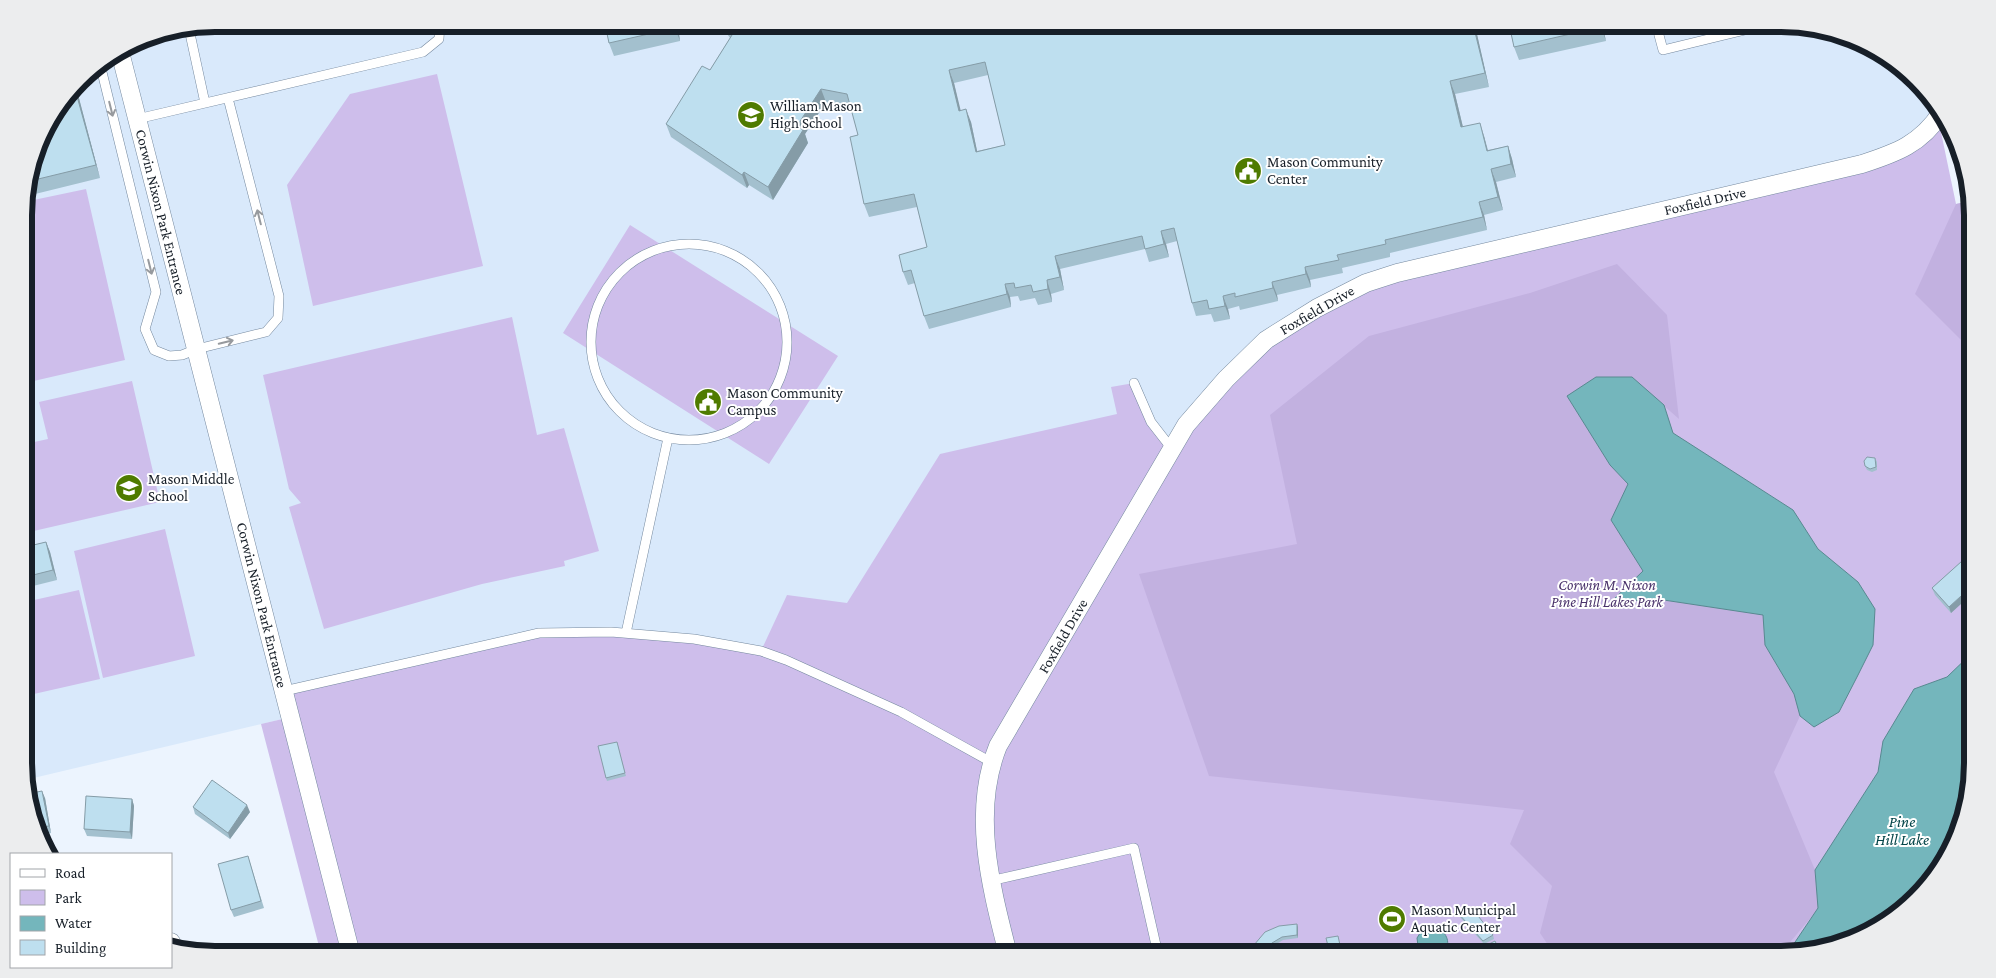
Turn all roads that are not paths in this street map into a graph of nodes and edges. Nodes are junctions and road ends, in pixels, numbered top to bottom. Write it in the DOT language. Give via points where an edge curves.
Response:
graph roads {
  1 [pos="439,32"];
  2 [pos="1658,32"];
  3 [pos="1737,32"];
  4 [pos="190,34"];
  5 [pos="122,58"];
  6 [pos="102,72"];
  7 [pos="228,98"];
  8 [pos="205,103"];
  9 [pos="137,119"];
  10 [pos="1936,119"];
  11 [pos="196,349"];
  12 [pos="1134,383"];
  13 [pos="668,438"];
  14 [pos="1172,449"];
  15 [pos="626,633"];
  16 [pos="284,691"];
  17 [pos="991,762"];
  18 [pos="990,881"];
  19 [pos="349,946"];
  20 [pos="1006,946"];
  21 [pos="1156,946"];
  1 -- 7 [label="lane" via="439,39 423,52"];
  2 -- 3 [label="lane" via="1663,50"];
  4 -- 8 [label="lane"];
  5 -- 9 [label="street, Corwin Nixon Park Entrance"];
  6 -- 11 [label="lane, one-way" via="156,292 146,329 154,350 169,356"];
  7 -- 8 [label="lane"];
  11 -- 7 [label="lane, one-way" via="266,332 278,318 279,296"];
  8 -- 9 [label="lane"];
  9 -- 11 [label="street, Corwin Nixon Park Entrance"];
  10 -- 14 [label="street, Foxfield Drive" via="1914,142 1898,153 1862,164 1366,283 1316,308 1266,340 1226,378 1186,426"];
  11 -- 16 [label="street, Corwin Nixon Park Entrance"];
  12 -- 14 [label="lane" via="1151,422"];
  13 -- 13 [label="lane" via="700,440 730,431 756,414 775,389 786,359 786,327 777,297 758,271 732,253 702,244 672,244 643,254 619,271 601,296 592,324 591,355 599,384 616,409 640,427"];
  13 -- 15 [label="lane"];
  14 -- 17 [label="street, Foxfield Drive"];
  15 -- 16 [label="lane" via="540,633"];
  15 -- 17 [label="lane" via="694,639 778,657 901,712"];
  16 -- 19 [label="street, Corwin Nixon Park Entrance"];
  17 -- 18 [label="street, Foxfield Drive" via="987,790 986,859"];
  18 -- 20 [label="street"];
  18 -- 21 [label="lane" via="1134,848"];
}
